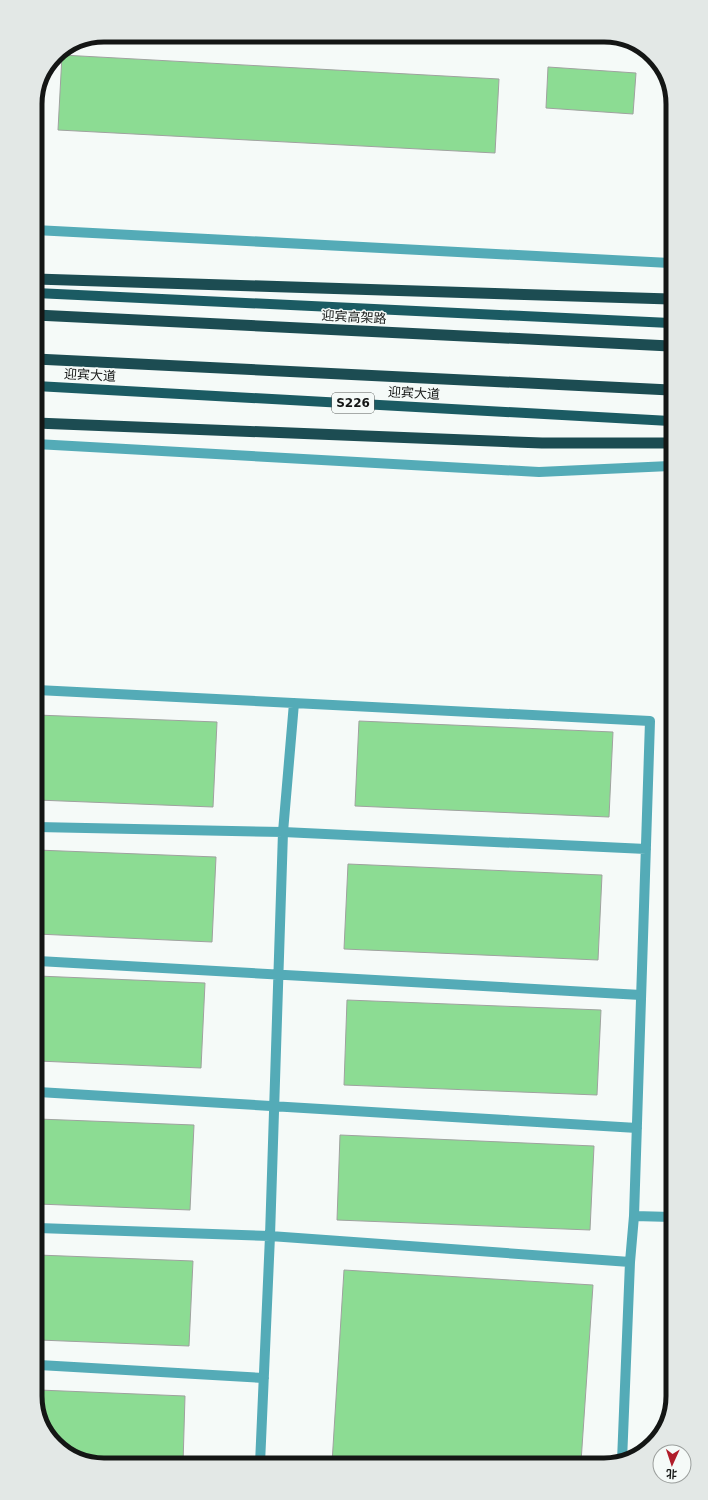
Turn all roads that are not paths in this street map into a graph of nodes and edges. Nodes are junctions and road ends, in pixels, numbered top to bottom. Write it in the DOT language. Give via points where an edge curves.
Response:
graph roads {
  1 [pos="42,230"];
  2 [pos="666,263"];
  3 [pos="42,279"];
  4 [pos="42,292"];
  5 [pos="666,299"];
  6 [pos="42,315"];
  7 [pos="666,323"];
  8 [pos="666,346"];
  9 [pos="42,359"];
  10 [pos="42,386"];
  11 [pos="666,390"];
  12 [pos="666,421"];
  13 [pos="42,423"];
  14 [pos="666,443"];
  15 [pos="42,444"];
  16 [pos="666,466"];
  17 [pos="42,690"];
  18 [pos="294,703"];
  19 [pos="42,826"];
  20 [pos="283,832"];
  21 [pos="646,850"];
  22 [pos="42,962"];
  23 [pos="278,975"];
  24 [pos="641,995"];
  25 [pos="42,1092"];
  26 [pos="274,1106"];
  27 [pos="637,1128"];
  28 [pos="634,1216"];
  29 [pos="666,1216"];
  30 [pos="42,1228"];
  31 [pos="270,1236"];
  32 [pos="630,1262"];
  33 [pos="42,1365"];
  34 [pos="264,1378"];
  35 [pos="622,1455"];
  36 [pos="260,1458"];
  1 -- 2 [label="street"];
  3 -- 5 [label="highway"];
  4 -- 7 [label="main road"];
  6 -- 8 [label="highway, 迎宾高架路"];
  9 -- 11 [label="highway"];
  10 -- 12 [label="main road, 迎宾大道 / S226"];
  13 -- 14 [label="highway" via="542,443"];
  15 -- 16 [label="street" via="539,472"];
  17 -- 18 [label="street"];
  18 -- 20 [label="street"];
  18 -- 21 [label="street" via="650,721"];
  19 -- 20 [label="street"];
  20 -- 21 [label="street"];
  20 -- 23 [label="street"];
  21 -- 24 [label="street"];
  22 -- 23 [label="street"];
  23 -- 24 [label="street"];
  23 -- 26 [label="street"];
  24 -- 27 [label="street"];
  25 -- 26 [label="street"];
  26 -- 27 [label="street"];
  26 -- 31 [label="street"];
  27 -- 28 [label="street"];
  28 -- 29 [label="street"];
  28 -- 32 [label="street"];
  30 -- 31 [label="street"];
  31 -- 32 [label="street"];
  31 -- 34 [label="street"];
  32 -- 35 [label="street"];
  33 -- 34 [label="street"];
  34 -- 36 [label="street"];
}
